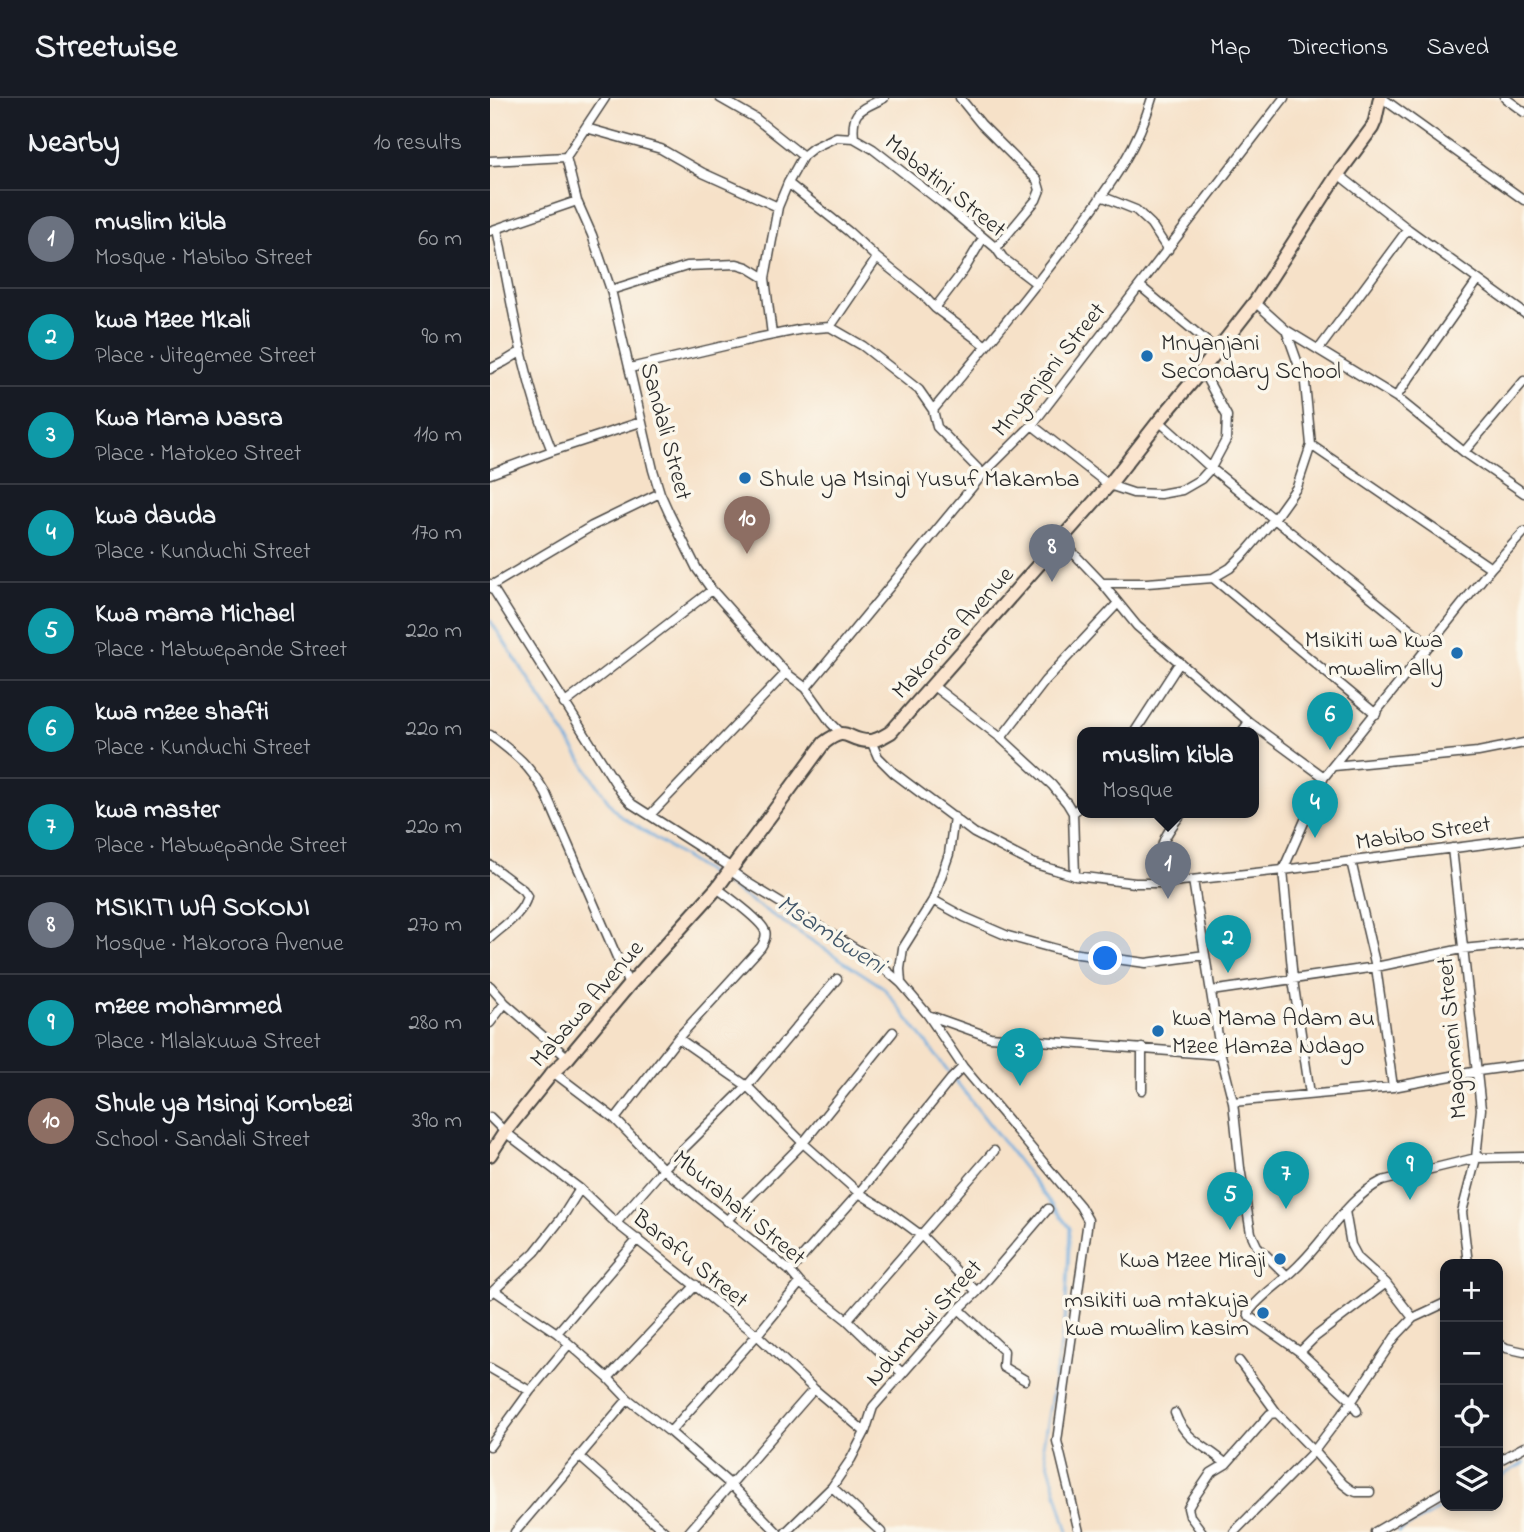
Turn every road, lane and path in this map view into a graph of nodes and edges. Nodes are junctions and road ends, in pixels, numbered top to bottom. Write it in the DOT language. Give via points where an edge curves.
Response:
graph roads {
  1 [pos="605,98"];
  2 [pos="720,98"];
  3 [pos="884,98"];
  4 [pos="960,98"];
  5 [pos="1152,98"];
  6 [pos="1284,98"];
  7 [pos="1380,98"];
  8 [pos="1505,98"];
  9 [pos="1524,112"];
  10 [pos="586,128"];
  11 [pos="854,138"];
  12 [pos="803,156"];
  13 [pos="566,157"];
  14 [pos="490,161"];
  15 [pos="1338,174"];
  16 [pos="788,183"];
  17 [pos="1101,196"];
  18 [pos="1524,200"];
  19 [pos="577,201"];
  20 [pos="778,207"];
  21 [pos="1408,229"];
  22 [pos="494,230"];
  23 [pos="983,238"];
  24 [pos="996,248"];
  25 [pos="1167,250"];
  26 [pos="877,258"];
  27 [pos="765,278"];
  28 [pos="1478,281"];
  29 [pos="1037,284"];
  30 [pos="1140,286"];
  31 [pos="611,290"];
  32 [pos="1255,302"];
  33 [pos="935,308"];
  34 [pos="1524,313"];
  35 [pos="830,327"];
  36 [pos="1286,330"];
  37 [pos="772,335"];
  38 [pos="986,346"];
  39 [pos="1319,349"];
  40 [pos="1217,350"];
  41 [pos="522,351"];
  42 [pos="630,368"];
  43 [pos="490,369"];
  44 [pos="1202,370"];
  45 [pos="1524,381"];
  46 [pos="1396,397"];
  47 [pos="933,410"];
  48 [pos="1159,421"];
  49 [pos="641,422"];
  50 [pos="1032,425"];
  51 [pos="1311,445"];
  52 [pos="552,451"];
  53 [pos="1464,452"];
  54 [pos="1211,468"];
  55 [pos="490,474"];
  56 [pos="984,474"];
  57 [pos="1110,485"];
  58 [pos="1524,493"];
  59 [pos="660,494"];
  60 [pos="1275,519"];
  61 [pos="1524,533"];
  62 [pos="1061,540"];
  63 [pos="1492,569"];
  64 [pos="1213,578"];
  65 [pos="1102,583"];
  66 [pos="491,585"];
  67 [pos="712,590"];
  68 [pos="1118,603"];
  69 [pos="1430,645"];
  70 [pos="1180,662"];
  71 [pos="786,673"];
  72 [pos="932,685"];
  73 [pos="806,688"];
  74 [pos="564,704"];
  75 [pos="1376,714"];
  76 [pos="1249,722"];
  77 [pos="1138,727"];
  78 [pos="1245,727"];
  79 [pos="1256,727"];
  80 [pos="1259,729"];
  81 [pos="841,733"];
  82 [pos="490,735"];
  83 [pos="1001,738"];
  84 [pos="871,741"];
  85 [pos="1524,743"];
  86 [pos="1334,766"];
  87 [pos="1324,777"];
  88 [pos="1077,809"];
  89 [pos="1073,813"];
  90 [pos="650,815"];
  91 [pos="954,817"];
  92 [pos="1178,818"];
  93 [pos="1524,839"];
  94 [pos="1452,848"];
  95 [pos="1351,861"];
  96 [pos="490,865"];
  97 [pos="1283,870"];
  98 [pos="1075,876"];
  99 [pos="725,877"];
  100 [pos="1193,880"];
  101 [pos="1163,883"];
  102 [pos="933,900"];
  103 [pos="490,938"];
  104 [pos="1524,943"];
  105 [pos="1462,949"];
  106 [pos="1205,955"];
  107 [pos="1376,968"];
  108 [pos="837,979"];
  109 [pos="1293,980"];
  110 [pos="901,983"];
  111 [pos="629,985"];
  112 [pos="490,986"];
  113 [pos="1211,991"];
  114 [pos="505,1003"];
  115 [pos="928,1014"];
  116 [pos="490,1023"];
  117 [pos="894,1032"];
  118 [pos="678,1038"];
  119 [pos="1142,1048"];
  120 [pos="1222,1055"];
  121 [pos="568,1058"];
  122 [pos="1524,1065"];
  123 [pos="1478,1071"];
  124 [pos="553,1072"];
  125 [pos="957,1073"];
  126 [pos="747,1086"];
  127 [pos="1393,1087"];
  128 [pos="1142,1090"];
  129 [pos="1310,1094"];
  130 [pos="1233,1102"];
  131 [pos="490,1117"];
  132 [pos="615,1119"];
  133 [pos="505,1132"];
  134 [pos="803,1143"];
  135 [pos="994,1151"];
  136 [pos="490,1153"];
  137 [pos="1524,1157"];
  138 [pos="1476,1158"];
  139 [pos="663,1169"];
  140 [pos="580,1189"];
  141 [pos="859,1194"];
  142 [pos="1048,1209"];
  143 [pos="1345,1211"];
  144 [pos="726,1221"];
  145 [pos="616,1223"];
  146 [pos="922,1236"];
  147 [pos="638,1239"];
  148 [pos="1467,1259"];
  149 [pos="790,1271"];
  150 [pos="1287,1276"];
  151 [pos="800,1283"];
  152 [pos="1386,1283"];
  153 [pos="696,1285"];
  154 [pos="977,1292"];
  155 [pos="493,1293"];
  156 [pos="1440,1305"];
  157 [pos="960,1309"];
  158 [pos="1413,1318"];
  159 [pos="847,1321"];
  160 [pos="557,1333"];
  161 [pos="757,1335"];
  162 [pos="569,1344"];
  163 [pos="1503,1346"];
  164 [pos="1300,1352"];
  165 [pos="1524,1352"];
  166 [pos="1239,1361"];
  167 [pos="490,1368"];
  168 [pos="902,1373"];
  169 [pos="608,1378"];
  170 [pos="1025,1380"];
  171 [pos="814,1389"];
  172 [pos="530,1391"];
  173 [pos="628,1399"];
  174 [pos="1352,1401"];
  175 [pos="1357,1411"];
  176 [pos="1175,1413"];
  177 [pos="1277,1413"];
  178 [pos="670,1432"];
  179 [pos="865,1432"];
  180 [pos="490,1446"];
  181 [pos="1524,1447"];
  182 [pos="1314,1451"];
  183 [pos="579,1456"];
  184 [pos="1503,1458"];
  185 [pos="1226,1464"];
  186 [pos="732,1485"];
  187 [pos="832,1488"];
  188 [pos="1370,1492"];
  189 [pos="1440,1494"];
  190 [pos="515,1532"];
  191 [pos="665,1532"];
  192 [pos="689,1532"];
  193 [pos="778,1532"];
  194 [pos="786,1532"];
  195 [pos="881,1532"];
  196 [pos="1079,1532"];
  197 [pos="1202,1532"];
  198 [pos="1234,1532"];
  199 [pos="1375,1532"];
  1 -- 10 [label="street"];
  2 -- 12 [label="street" via="755,118"];
  3 -- 11 [label="street" via="854,117"];
  4 -- 24 [label="street" via="1037,180 1040,190"];
  5 -- 17 [label="street" via="1137,140"];
  6 -- 25 [label="street, Mnyanjani Street"];
  7 -- 15 [label="street, Makorora Avenue" via="1372,128"];
  7 -- 18 [label="street"];
  8 -- 9 [label="street"];
  10 -- 13 [label="street"];
  10 -- 20 [label="street" via="661,149"];
  11 -- 12 [label="street, Mabatini Street" via="836,138"];
  11 -- 23 [label="street, Mabatini Street"];
  12 -- 16 [label="street"];
  13 -- 14 [label="street"];
  13 -- 19 [label="street, Sandali Street"];
  15 -- 21 [label="street"];
  15 -- 32 [label="street, Makorora Avenue"];
  16 -- 20 [label="street"];
  16 -- 26 [label="street"];
  17 -- 25 [label="street" via="1136,210"];
  17 -- 29 [label="street"];
  19 -- 22 [label="street"];
  19 -- 31 [label="street, Sandali Street"];
  20 -- 27 [label="street"];
  21 -- 28 [label="street"];
  21 -- 39 [label="street"];
  22 -- 41 [label="street"];
  23 -- 24 [label="street, Mabatini Street"];
  23 -- 33 [label="street"];
  24 -- 29 [label="street, Mabatini Street"];
  25 -- 30 [label="street, Mnyanjani Street"];
  26 -- 33 [label="street"];
  26 -- 35 [label="street"];
  27 -- 31 [label="street" via="737,264 687,266"];
  27 -- 37 [label="street"];
  28 -- 34 [label="street"];
  28 -- 46 [label="street"];
  29 -- 38 [label="street"];
  30 -- 40 [label="street"];
  30 -- 50 [label="street, Mnyanjani Street"];
  31 -- 42 [label="street, Sandali Street"];
  32 -- 36 [label="street"];
  32 -- 40 [label="street, Makorora Avenue"];
  33 -- 38 [label="street"];
  35 -- 37 [label="street"];
  35 -- 47 [label="street" via="863,346 919,390"];
  36 -- 39 [label="street"];
  36 -- 51 [label="street" via="1306,383"];
  37 -- 42 [label="street"];
  38 -- 47 [label="street"];
  39 -- 46 [label="street"];
  40 -- 44 [label="street, Makorora Avenue"];
  41 -- 43 [label="street"];
  41 -- 52 [label="street"];
  42 -- 49 [label="street, Sandali Street"];
  44 -- 48 [label="street, Makorora Avenue"];
  44 -- 54 [label="street" via="1227,416 1226,440"];
  45 -- 53 [label="street"];
  46 -- 53 [label="street"];
  47 -- 56 [label="street" via="937,427"];
  48 -- 54 [label="street"];
  48 -- 57 [label="street, Makorora Avenue"];
  49 -- 52 [label="street"];
  49 -- 59 [label="street, Sandali Street"];
  50 -- 56 [label="street, Mnyanjani Street"];
  50 -- 57 [label="street"];
  51 -- 60 [label="street" via="1297,487"];
  51 -- 63 [label="street"];
  52 -- 55 [label="street"];
  53 -- 58 [label="street"];
  54 -- 57 [label="street" via="1182,490 1160,494 1133,493"];
  54 -- 60 [label="street"];
  56 -- 73 [label="street, Mnyanjani Street"];
  57 -- 62 [label="street, Makorora Avenue"];
  59 -- 66 [label="street" via="592,526"];
  59 -- 67 [label="street, Sandali Street" via="696,569"];
  60 -- 64 [label="street" via="1230,568"];
  60 -- 69 [label="street"];
  61 -- 63 [label="street"];
  62 -- 65 [label="street"];
  62 -- 72 [label="street, Makorora Avenue"];
  63 -- 69 [label="street"];
  64 -- 65 [label="street"];
  64 -- 75 [label="street"];
  65 -- 68 [label="street"];
  66 -- 74 [label="street"];
  67 -- 71 [label="street, Sandali Street"];
  67 -- 74 [label="street"];
  68 -- 70 [label="street" via="1137,626"];
  68 -- 83 [label="street" via="1045,681"];
  69 -- 75 [label="street"];
  70 -- 76 [label="street"];
  70 -- 77 [label="street"];
  71 -- 73 [label="street, Sandali Street"];
  71 -- 90 [label="street"];
  72 -- 83 [label="street"];
  72 -- 84 [label="street, Makorora Avenue" via="891,732"];
  73 -- 81 [label="street, Sandali Street"];
  74 -- 90 [label="street" via="621,792"];
  75 -- 86 [label="street"];
  76 -- 78 [label="street"];
  76 -- 79 [label="street"];
  80 -- 87 [label="street"];
  81 -- 84 [label="street"];
  81 -- 99 [label="street" via="824,743"];
  82 -- 111 [label="street" via="533,771 546,794"];
  83 -- 89 [label="street" via="1052,785"];
  84 -- 91 [label="street, Mabibo Street" via="878,757 894,773"];
  85 -- 86 [label="street"];
  86 -- 87 [label="street"];
  87 -- 97 [label="street"];
  88 -- 89 [label="street"];
  89 -- 98 [label="street"];
  90 -- 99 [label="street"];
  91 -- 98 [label="street, Mabibo Street" via="1011,853"];
  91 -- 102 [label="street" via="949,854"];
  92 -- 101 [label="street" via="1160,849"];
  93 -- 94 [label="street, Mabibo Street"];
  94 -- 95 [label="street, Mabibo Street"];
  94 -- 105 [label="street, Magomeni Street"];
  95 -- 97 [label="street, Mabibo Street"];
  95 -- 107 [label="street"];
  96 -- 103 [label="street" via="527,896 516,915"];
  97 -- 100 [label="street, Mabibo Street"];
  97 -- 109 [label="street"];
  98 -- 101 [label="street, Mabibo Street"];
  99 -- 110 [label="street" via="767,895 874,960"];
  99 -- 111 [label="street, Mabawa Avenue"];
  99 -- 118 [label="street" via="765,931 765,939"];
  100 -- 101 [label="street, Mabibo Street"];
  100 -- 106 [label="street"];
  102 -- 106 [label="street" via="1008,936 1071,953 1146,963"];
  102 -- 110 [label="street" via="903,948"];
  104 -- 105 [label="street"];
  105 -- 107 [label="street"];
  105 -- 123 [label="street, Magomeni Street"];
  106 -- 113 [label="street"];
  107 -- 109 [label="street"];
  107 -- 127 [label="street"];
  108 -- 126 [label="street"];
  109 -- 113 [label="street"];
  109 -- 129 [label="street"];
  110 -- 115 [label="street"];
  111 -- 121 [label="street, Mabawa Avenue"];
  112 -- 114 [label="street"];
  113 -- 120 [label="street"];
  114 -- 116 [label="street"];
  114 -- 121 [label="street"];
  115 -- 119 [label="street" via="990,1037"];
  115 -- 125 [label="street"];
  117 -- 134 [label="street"];
  118 -- 126 [label="street"];
  118 -- 132 [label="street"];
  119 -- 120 [label="street"];
  119 -- 128 [label="street"];
  120 -- 130 [label="street"];
  121 -- 124 [label="street, Mabawa Avenue"];
  122 -- 123 [label="street"];
  123 -- 127 [label="street"];
  123 -- 138 [label="street, Magomeni Street" via="1481,1109"];
  124 -- 132 [label="street, Mburahati Street"];
  124 -- 133 [label="street, Mabawa Avenue"];
  125 -- 141 [label="street"];
  125 -- 196 [label="street" via="1088,1220 1057,1441"];
  126 -- 134 [label="street"];
  126 -- 139 [label="street"];
  127 -- 129 [label="street"];
  129 -- 130 [label="street"];
  130 -- 150 [label="street" via="1251,1233 1257,1246"];
  131 -- 133 [label="street, Barafu Street"];
  132 -- 139 [label="street, Mburahati Street"];
  133 -- 136 [label="street, Mabawa Avenue"];
  133 -- 140 [label="street, Barafu Street"];
  134 -- 141 [label="street"];
  134 -- 144 [label="street"];
  135 -- 146 [label="street"];
  137 -- 138 [label="street"];
  138 -- 143 [label="street" via="1382,1181 1369,1187"];
  138 -- 148 [label="street, Magomeni Street" via="1462,1212"];
  139 -- 144 [label="street, Mburahati Street"];
  139 -- 145 [label="street"];
  140 -- 145 [label="street, Barafu Street"];
  140 -- 155 [label="street" via="535,1252"];
  141 -- 146 [label="street"];
  141 -- 149 [label="street"];
  142 -- 154 [label="street, Ndumbwi Street"];
  143 -- 150 [label="street"];
  143 -- 152 [label="street" via="1354,1252"];
  144 -- 149 [label="street, Mburahati Street"];
  145 -- 147 [label="street, Barafu Street"];
  146 -- 154 [label="street"];
  146 -- 159 [label="street"];
  147 -- 153 [label="street, Barafu Street"];
  147 -- 160 [label="street"];
  149 -- 151 [label="street, Mburahati Street"];
  150 -- 164 [label="street" via="1248,1313"];
  151 -- 159 [label="street, Mburahati Street"];
  151 -- 161 [label="street"];
  152 -- 158 [label="street"];
  152 -- 164 [label="street"];
  153 -- 161 [label="street, Barafu Street"];
  153 -- 169 [label="street"];
  154 -- 157 [label="street, Ndumbwi Street"];
  155 -- 160 [label="street"];
  156 -- 158 [label="street"];
  157 -- 168 [label="street, Ndumbwi Street"];
  157 -- 170 [label="street" via="1004,1351 1003,1367"];
  158 -- 174 [label="street"];
  159 -- 168 [label="street, Mburahati Street"];
  160 -- 162 [label="street"];
  161 -- 171 [label="street, Barafu Street"];
  161 -- 178 [label="street"];
  162 -- 169 [label="street"];
  162 -- 172 [label="street"];
  163 -- 165 [label="street"];
  164 -- 174 [label="street"];
  166 -- 177 [label="street"];
  167 -- 172 [label="street"];
  168 -- 179 [label="street, Ndumbwi Street" via="873,1407"];
  169 -- 173 [label="street"];
  171 -- 179 [label="street, Barafu Street"];
  171 -- 186 [label="street"];
  172 -- 180 [label="street"];
  173 -- 178 [label="street"];
  173 -- 183 [label="street"];
  174 -- 175 [label="street"];
  174 -- 182 [label="street"];
  176 -- 185 [label="street" via="1189,1436"];
  177 -- 182 [label="street"];
  177 -- 185 [label="street" via="1270,1414"];
  178 -- 186 [label="street"];
  179 -- 187 [label="street, Ndumbwi Street"];
  181 -- 184 [label="street"];
  182 -- 188 [label="street" via="1351,1490"];
  182 -- 198 [label="street"];
  183 -- 190 [label="street"];
  183 -- 191 [label="street"];
  185 -- 197 [label="street" via="1211,1473 1188,1508"];
  186 -- 192 [label="street"];
  186 -- 193 [label="street"];
  187 -- 194 [label="street, Ndumbwi Street"];
  187 -- 195 [label="street"];
  189 -- 199 [label="street"];
}
